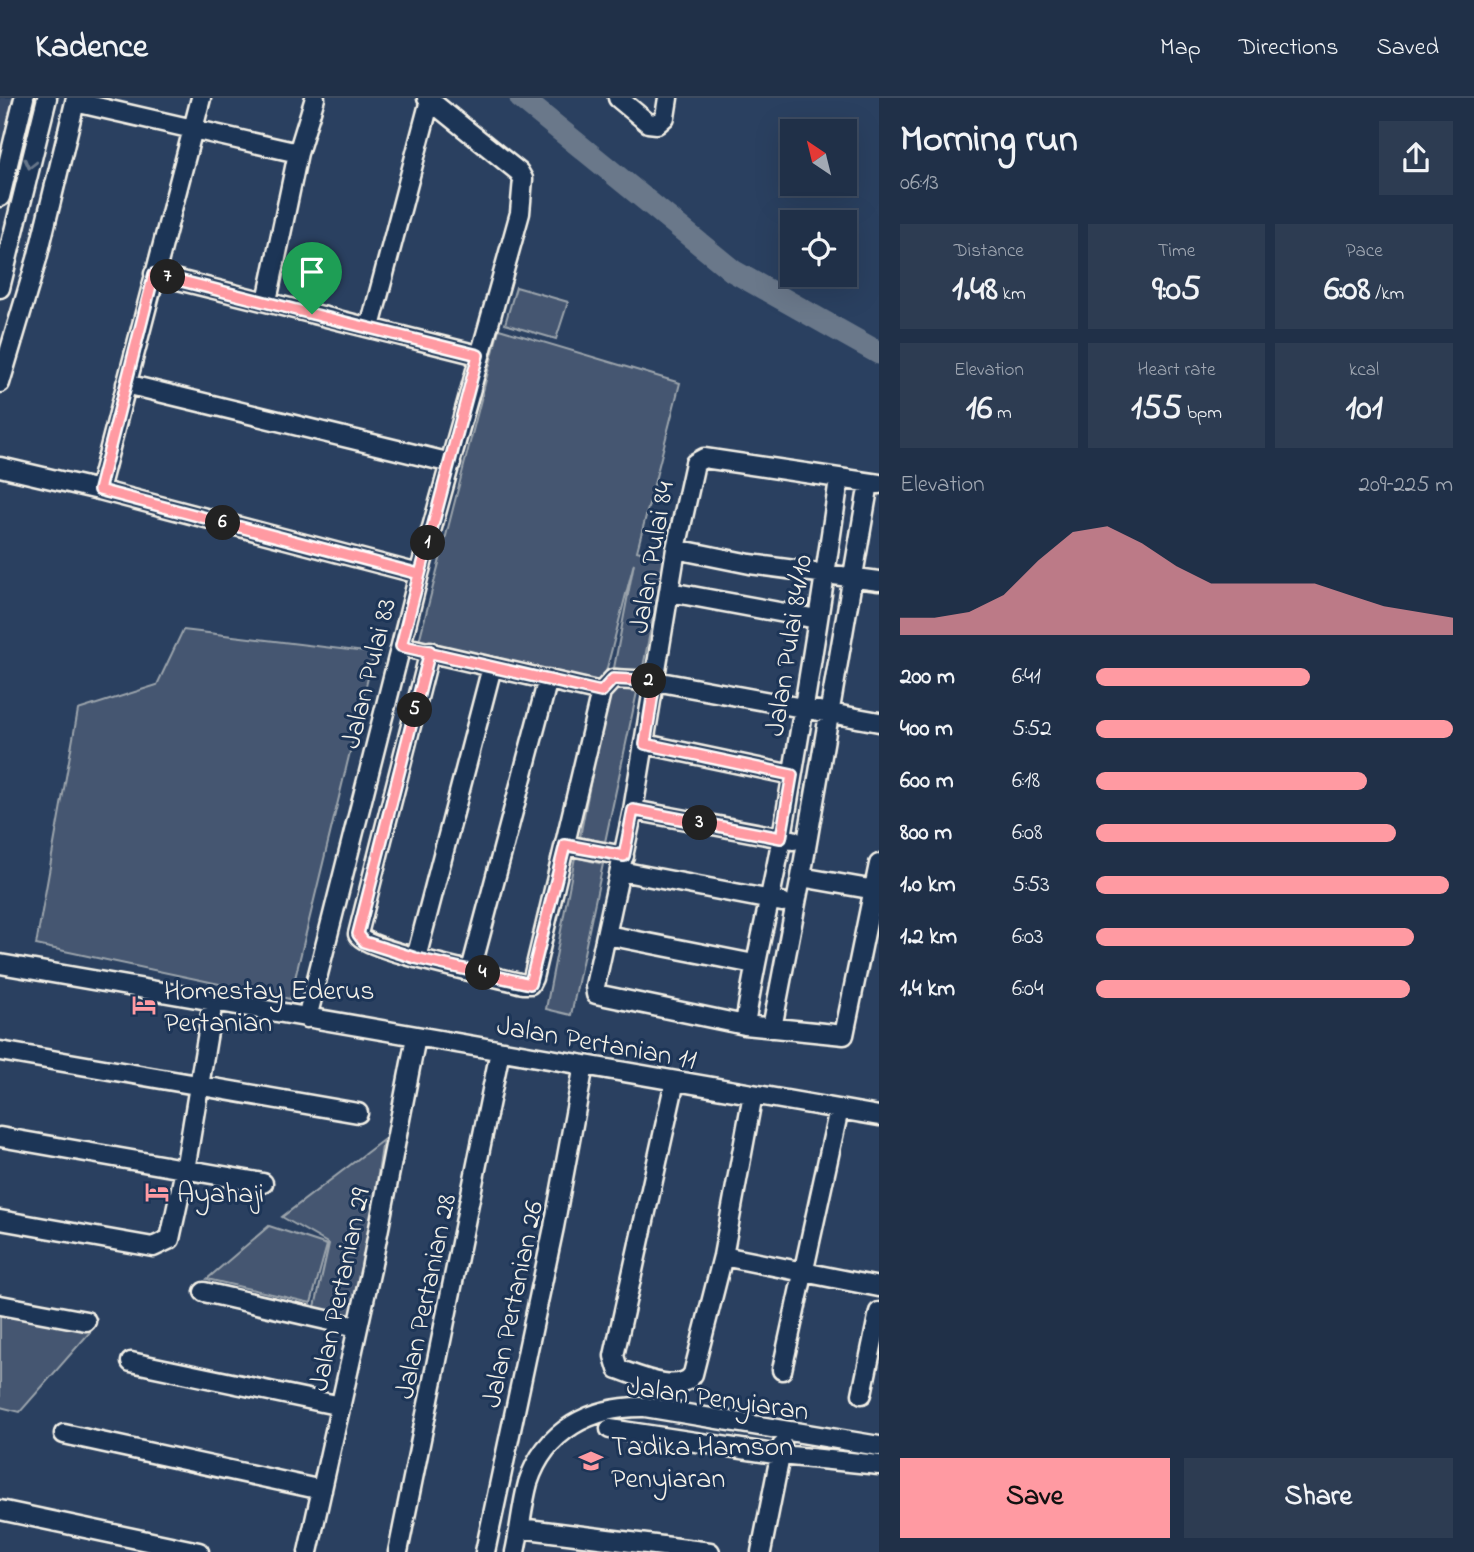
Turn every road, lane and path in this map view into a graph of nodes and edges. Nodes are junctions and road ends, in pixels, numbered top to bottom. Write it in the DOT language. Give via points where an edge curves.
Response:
graph roads {
  1 [pos="24,98"];
  2 [pos="47,98"];
  3 [pos="201,98"];
  4 [pos="316,98"];
  5 [pos="618,98"];
  6 [pos="668,98"];
  7 [pos="429,99"];
  8 [pos="76,100"];
  9 [pos="192,131"];
  10 [pos="298,153"];
  11 [pos="0,197"];
  12 [pos="154,274"];
  13 [pos="0,288"];
  14 [pos="267,301"];
  15 [pos="370,327"];
  16 [pos="478,355"];
  17 [pos="0,383"];
  18 [pos="126,384"];
  19 [pos="451,463"];
  20 [pos="0,467"];
  21 [pos="839,479"];
  22 [pos="874,484"];
  23 [pos="99,490"];
  24 [pos="676,549"];
  25 [pos="419,574"];
  26 [pos="825,576"];
  27 [pos="855,578"];
  28 [pos="879,581"];
  29 [pos="670,592"];
  30 [pos="817,619"];
  31 [pos="401,646"];
  32 [pos="430,651"];
  33 [pos="492,667"];
  34 [pos="548,679"];
  35 [pos="655,681"];
  36 [pos="601,692"];
  37 [pos="804,709"];
  38 [pos="830,713"];
  39 [pos="879,722"];
  40 [pos="645,744"];
  41 [pos="792,775"];
  42 [pos="633,810"];
  43 [pos="781,838"];
  44 [pos="807,842"];
  45 [pos="565,845"];
  46 [pos="622,863"];
  47 [pos="879,864"];
  48 [pos="801,877"];
  49 [pos="875,890"];
  50 [pos="770,900"];
  51 [pos="796,904"];
  52 [pos="607,935"];
  53 [pos="415,958"];
  54 [pos="0,964"];
  55 [pos="754,964"];
  56 [pos="471,970"];
  57 [pos="213,1002"];
  58 [pos="307,1018"];
  59 [pos="745,1024"];
  60 [pos="772,1028"];
  61 [pos="416,1037"];
  62 [pos="0,1051"];
  63 [pos="499,1051"];
  64 [pos="584,1065"];
  65 [pos="675,1081"];
  66 [pos="198,1087"];
  67 [pos="753,1094"];
  68 [pos="839,1109"];
  69 [pos="358,1113"];
  70 [pos="879,1116"];
  71 [pos="0,1137"];
  72 [pos="186,1170"];
  73 [pos="263,1183"];
  74 [pos="0,1220"];
  75 [pos="723,1256"];
  76 [pos="802,1272"];
  77 [pos="879,1286"];
  78 [pos="204,1292"];
  79 [pos="0,1305"];
  80 [pos="879,1312"];
  81 [pos="86,1321"];
  82 [pos="357,1327"];
  83 [pos="131,1362"];
  84 [pos="782,1370"];
  85 [pos="862,1394"];
  86 [pos="341,1406"];
  87 [pos="610,1429"];
  88 [pos="784,1432"];
  89 [pos="64,1434"];
  90 [pos="879,1446"];
  91 [pos="781,1455"];
  92 [pos="879,1465"];
  93 [pos="322,1490"];
  94 [pos="0,1510"];
  95 [pos="520,1528"];
  96 [pos="127,1545"];
  97 [pos="199,1552"];
  98 [pos="308,1552"];
  99 [pos="398,1552"];
  100 [pos="485,1552"];
  101 [pos="514,1552"];
  102 [pos="710,1552"];
  103 [pos="761,1552"];
  1 -- 11 [label="street"];
  2 -- 13 [label="street, one-way"];
  3 -- 9 [label="street"];
  4 -- 10 [label="street"];
  5 -- 6 [label="street" via="648,123 657,124 665,117"];
  7 -- 15 [label="street"];
  7 -- 16 [label="street, Jalan Pulai 83" via="523,179 520,213"];
  8 -- 9 [label="street"];
  8 -- 17 [label="street" via="37,259"];
  9 -- 10 [label="street"];
  9 -- 12 [label="street"];
  10 -- 14 [label="street"];
  12 -- 14 [label="street"];
  12 -- 18 [label="street"];
  14 -- 15 [label="street"];
  15 -- 16 [label="street"];
  16 -- 19 [label="street, Jalan Pulai 83"];
  18 -- 19 [label="street"];
  18 -- 23 [label="street"];
  19 -- 25 [label="street, Jalan Pulai 83"];
  20 -- 23 [label="street"];
  21 -- 22 [label="street"];
  21 -- 24 [label="street, Jalan Pulai 84" via="698,460 688,485"];
  21 -- 26 [label="street, Jalan Pulai 84/10"];
  22 -- 27 [label="street"];
  23 -- 25 [label="street"];
  24 -- 26 [label="street"];
  24 -- 29 [label="street, Jalan Pulai 84"];
  25 -- 31 [label="street, Jalan Pulai 83"];
  26 -- 27 [label="street"];
  26 -- 30 [label="street, Jalan Pulai 84/10"];
  27 -- 28 [label="street"];
  27 -- 38 [label="street"];
  29 -- 30 [label="street"];
  29 -- 35 [label="street, Jalan Pulai 84"];
  30 -- 37 [label="street, Jalan Pulai 84/10"];
  31 -- 32 [label="street"];
  31 -- 58 [label="street, Jalan Pulai 83"];
  32 -- 33 [label="street"];
  32 -- 53 [label="street" via="358,934 364,942"];
  33 -- 34 [label="street"];
  33 -- 53 [label="street"];
  34 -- 36 [label="street"];
  34 -- 56 [label="street"];
  35 -- 36 [label="street" via="613,679"];
  35 -- 37 [label="street"];
  35 -- 40 [label="street, Jalan Pulai 84"];
  36 -- 45 [label="street"];
  37 -- 38 [label="street"];
  37 -- 41 [label="street, Jalan Pulai 84/10"];
  38 -- 39 [label="street"];
  38 -- 44 [label="street"];
  40 -- 41 [label="street"];
  40 -- 42 [label="street, Jalan Pulai 84"];
  41 -- 43 [label="street, Jalan Pulai 84/10"];
  42 -- 43 [label="street"];
  42 -- 46 [label="street, Jalan Pulai 84"];
  43 -- 44 [label="street"];
  43 -- 50 [label="street, Jalan Pulai 84/10"];
  44 -- 48 [label="street"];
  45 -- 46 [label="street"];
  45 -- 56 [label="street" via="530,984"];
  46 -- 50 [label="street"];
  46 -- 52 [label="street, Jalan Pulai 84"];
  47 -- 49 [label="street"];
  48 -- 49 [label="street"];
  48 -- 51 [label="street"];
  49 -- 60 [label="street" via="844,1035"];
  50 -- 51 [label="street"];
  50 -- 55 [label="street, Jalan Pulai 84/10"];
  51 -- 60 [label="street"];
  52 -- 55 [label="street"];
  52 -- 59 [label="street, Jalan Pulai 84" via="596,994"];
  53 -- 56 [label="street"];
  54 -- 57 [label="street, Jalan Pertanian 11"];
  55 -- 59 [label="street, Jalan Pulai 84/10"];
  57 -- 58 [label="street, Jalan Pertanian 11"];
  57 -- 66 [label="street"];
  58 -- 61 [label="street, Jalan Pertanian 11"];
  59 -- 60 [label="street"];
  61 -- 63 [label="street, Jalan Pertanian 11"];
  61 -- 82 [label="street, Jalan Pertanian 29"];
  62 -- 66 [label="street"];
  63 -- 64 [label="street, Jalan Pertanian 11"];
  63 -- 99 [label="street, Jalan Pertanian 28"];
  64 -- 65 [label="street, Jalan Pertanian 11"];
  64 -- 100 [label="street, Jalan Pertanian 26"];
  65 -- 67 [label="street, Jalan Pertanian 11"];
  65 -- 75 [label="street" via="615,1365 618,1369 650,1379 689,1381"];
  66 -- 69 [label="street"];
  66 -- 72 [label="street"];
  67 -- 68 [label="street, Jalan Pertanian 11"];
  67 -- 75 [label="street"];
  68 -- 70 [label="street, Jalan Pertanian 11"];
  68 -- 76 [label="street"];
  71 -- 72 [label="street"];
  72 -- 73 [label="street"];
  72 -- 74 [label="street" via="170,1239 153,1247"];
  75 -- 76 [label="street"];
  76 -- 77 [label="street"];
  76 -- 84 [label="street"];
  78 -- 82 [label="street"];
  79 -- 81 [label="street"];
  80 -- 85 [label="street"];
  82 -- 86 [label="street, Jalan Pertanian 29"];
  83 -- 86 [label="street"];
  86 -- 93 [label="street, Jalan Pertanian 29"];
  87 -- 91 [label="street"];
  88 -- 90 [label="street, Jalan Penyiaran"];
  88 -- 91 [label="street"];
  88 -- 95 [label="street, Jalan Penyiaran" via="645,1407 602,1410 563,1430 547,1445 528,1485"];
  89 -- 93 [label="street"];
  91 -- 92 [label="street"];
  91 -- 103 [label="street"];
  93 -- 98 [label="street, Jalan Pertanian 29"];
  94 -- 96 [label="street"];
  95 -- 101 [label="street, Jalan Penyiaran"];
  95 -- 102 [label="street"];
  96 -- 97 [label="street"];
}
